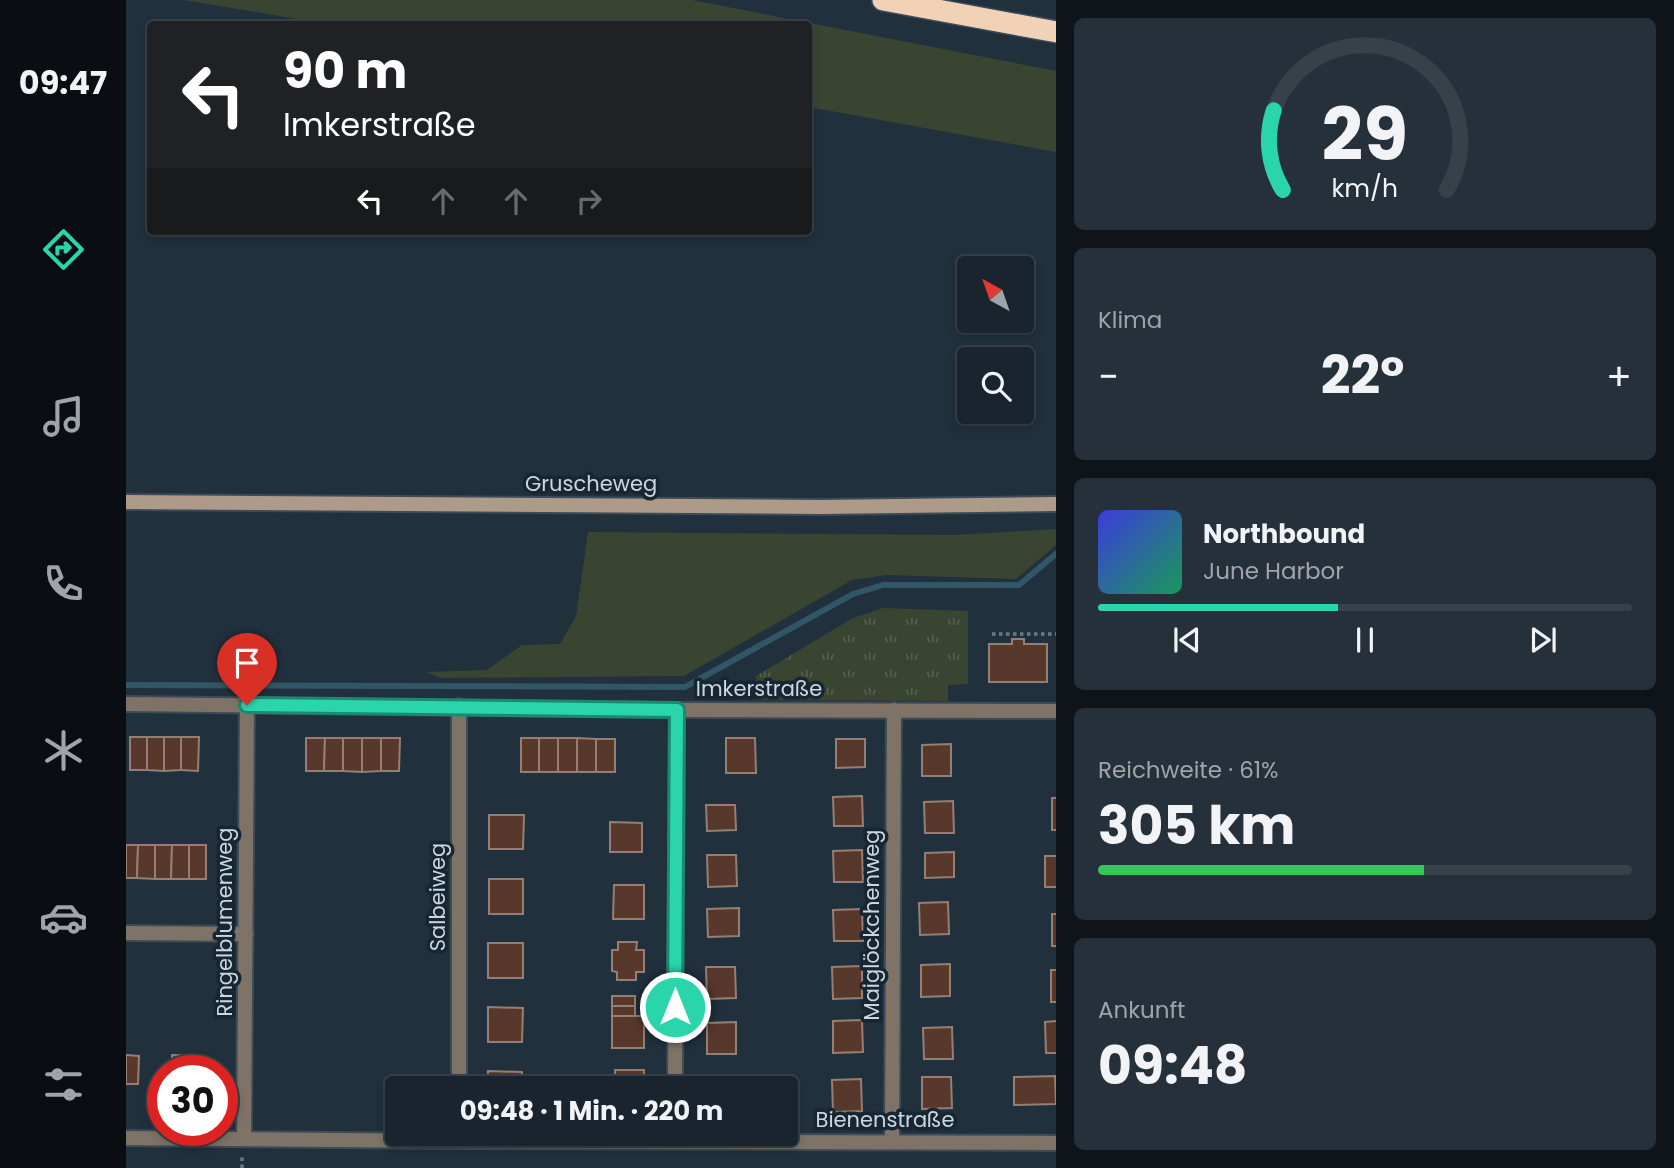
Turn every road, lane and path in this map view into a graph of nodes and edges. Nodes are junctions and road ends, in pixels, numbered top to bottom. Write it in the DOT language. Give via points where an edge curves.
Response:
graph roads {
  1 [pos="883,0"];
  2 [pos="1056,32"];
  3 [pos="126,502"];
  4 [pos="1056,504"];
  5 [pos="992,634"];
  6 [pos="1056,634"];
  7 [pos="126,704"];
  8 [pos="247,705"];
  9 [pos="460,706"];
  10 [pos="677,710"];
  11 [pos="894,710"];
  12 [pos="1056,711"];
  13 [pos="126,933"];
  14 [pos="246,933"];
  15 [pos="459,1076"];
  16 [pos="675,1076"];
  17 [pos="126,1138"];
  18 [pos="385,1138"];
  19 [pos="244,1139"];
  20 [pos="798,1139"];
  21 [pos="892,1141"];
  22 [pos="1056,1143"];
  1 -- 2 [label="highway"];
  3 -- 4 [label="street, Gruscheweg" via="820,507"];
  5 -- 6 [label="path"];
  7 -- 8 [label="street, Imkerstraße"];
  8 -- 9 [label="street, Imkerstraße"];
  8 -- 14 [label="street, Ringelblumenweg"];
  9 -- 10 [label="street, Imkerstraße"];
  9 -- 15 [label="street, Salbeiweg"];
  10 -- 11 [label="street, Imkerstraße"];
  10 -- 16 [label="street"];
  11 -- 12 [label="street, Imkerstraße"];
  11 -- 21 [label="street, Maiglöckchenweg"];
  13 -- 14 [label="street"];
  14 -- 19 [label="street, Ringelblumenweg"];
  17 -- 19 [label="street, Bienenstraße"];
  18 -- 19 [label="street, Bienenstraße"];
  20 -- 21 [label="street, Bienenstraße"];
  21 -- 22 [label="street, Bienenstraße"];
}
